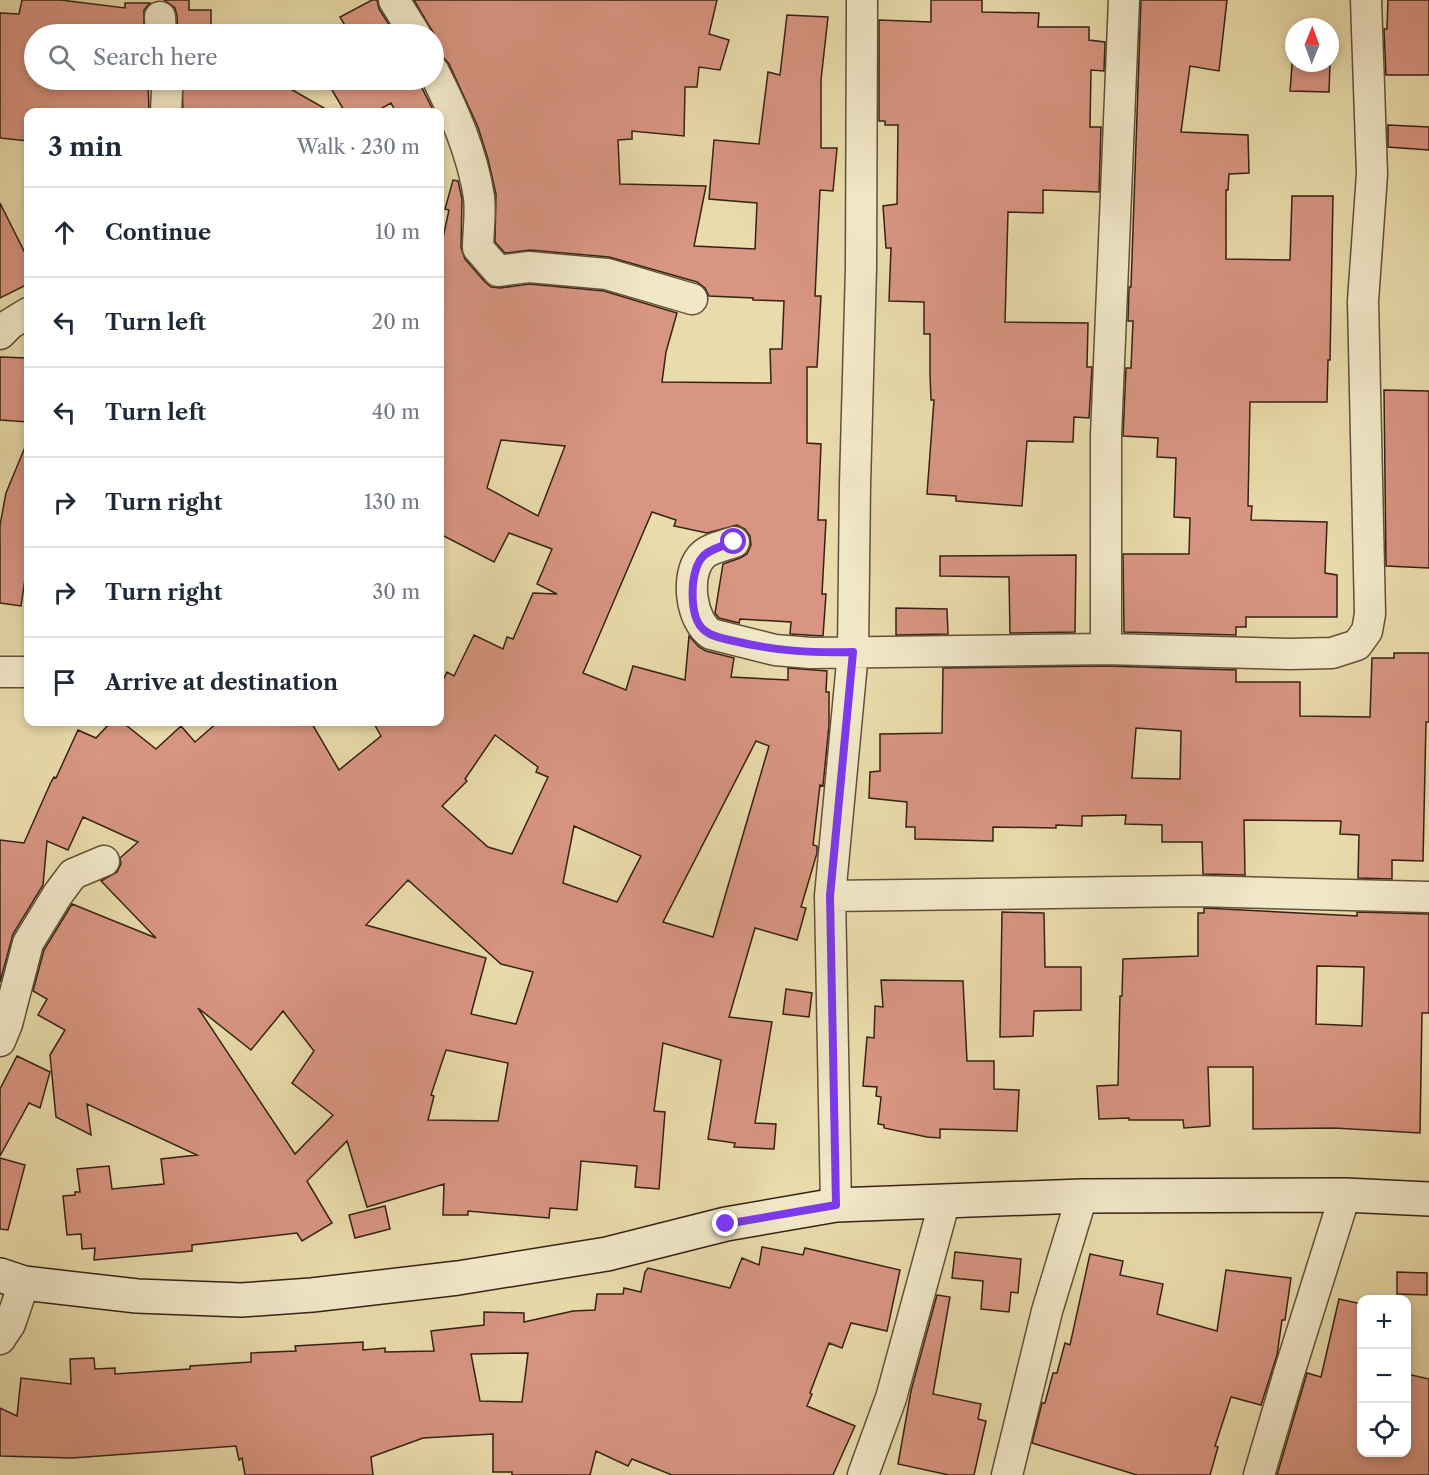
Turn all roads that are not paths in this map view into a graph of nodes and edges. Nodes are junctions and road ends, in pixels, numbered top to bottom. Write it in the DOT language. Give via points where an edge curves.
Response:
graph roads {
  1 [pos="394,0"];
  2 [pos="862,0"];
  3 [pos="1124,0"];
  4 [pos="1366,0"];
  5 [pos="409,24"];
  6 [pos="167,90"];
  7 [pos="443,90"];
  8 [pos="166,108"];
  9 [pos="692,298"];
  10 [pos="24,315"];
  11 [pos="0,334"];
  12 [pos="734,542"];
  13 [pos="1106,650"];
  14 [pos="853,652"];
  15 [pos="0,672"];
  16 [pos="24,672"];
  17 [pos="104,861"];
  18 [pos="830,896"];
  19 [pos="1429,897"];
  20 [pos="0,1041"];
  21 [pos="1345,1195"];
  22 [pos="1082,1196"];
  23 [pos="1420,1199"];
  24 [pos="945,1200"];
  25 [pos="836,1205"];
  26 [pos="12,1279"];
  27 [pos="0,1339"];
  28 [pos="864,1475"];
  29 [pos="1007,1475"];
  30 [pos="1259,1475"];
  1 -- 5 [label="street"];
  2 -- 14 [label="street"];
  3 -- 13 [label="street" via="1106,435"];
  4 -- 13 [label="street" via="1372,174 1363,301 1370,614 1367,631 1357,645 1332,653"];
  6 -- 8 [label="street"];
  7 -- 9 [label="street" via="461,129 472,166 479,199 478,248 498,271 529,267 607,274"];
  10 -- 11 [label="street"];
  12 -- 14 [label="street" via="707,552 694,571 692,591 703,629 723,638 775,650"];
  13 -- 14 [label="street"];
  14 -- 18 [label="street"];
  15 -- 16 [label="street"];
  17 -- 20 [label="street" via="73,874 28,943"];
  18 -- 19 [label="street" via="1195,891"];
  18 -- 25 [label="street"];
  21 -- 22 [label="street"];
  21 -- 23 [label="street"];
  21 -- 30 [label="street"];
  22 -- 24 [label="street"];
  22 -- 29 [label="street" via="1047,1311"];
  24 -- 25 [label="street"];
  24 -- 28 [label="street" via="891,1398"];
  25 -- 26 [label="street" via="726,1224 595,1256 458,1278 312,1294 241,1300 176,1299"];
  26 -- 27 [label="street" via="10,1324"];
}
